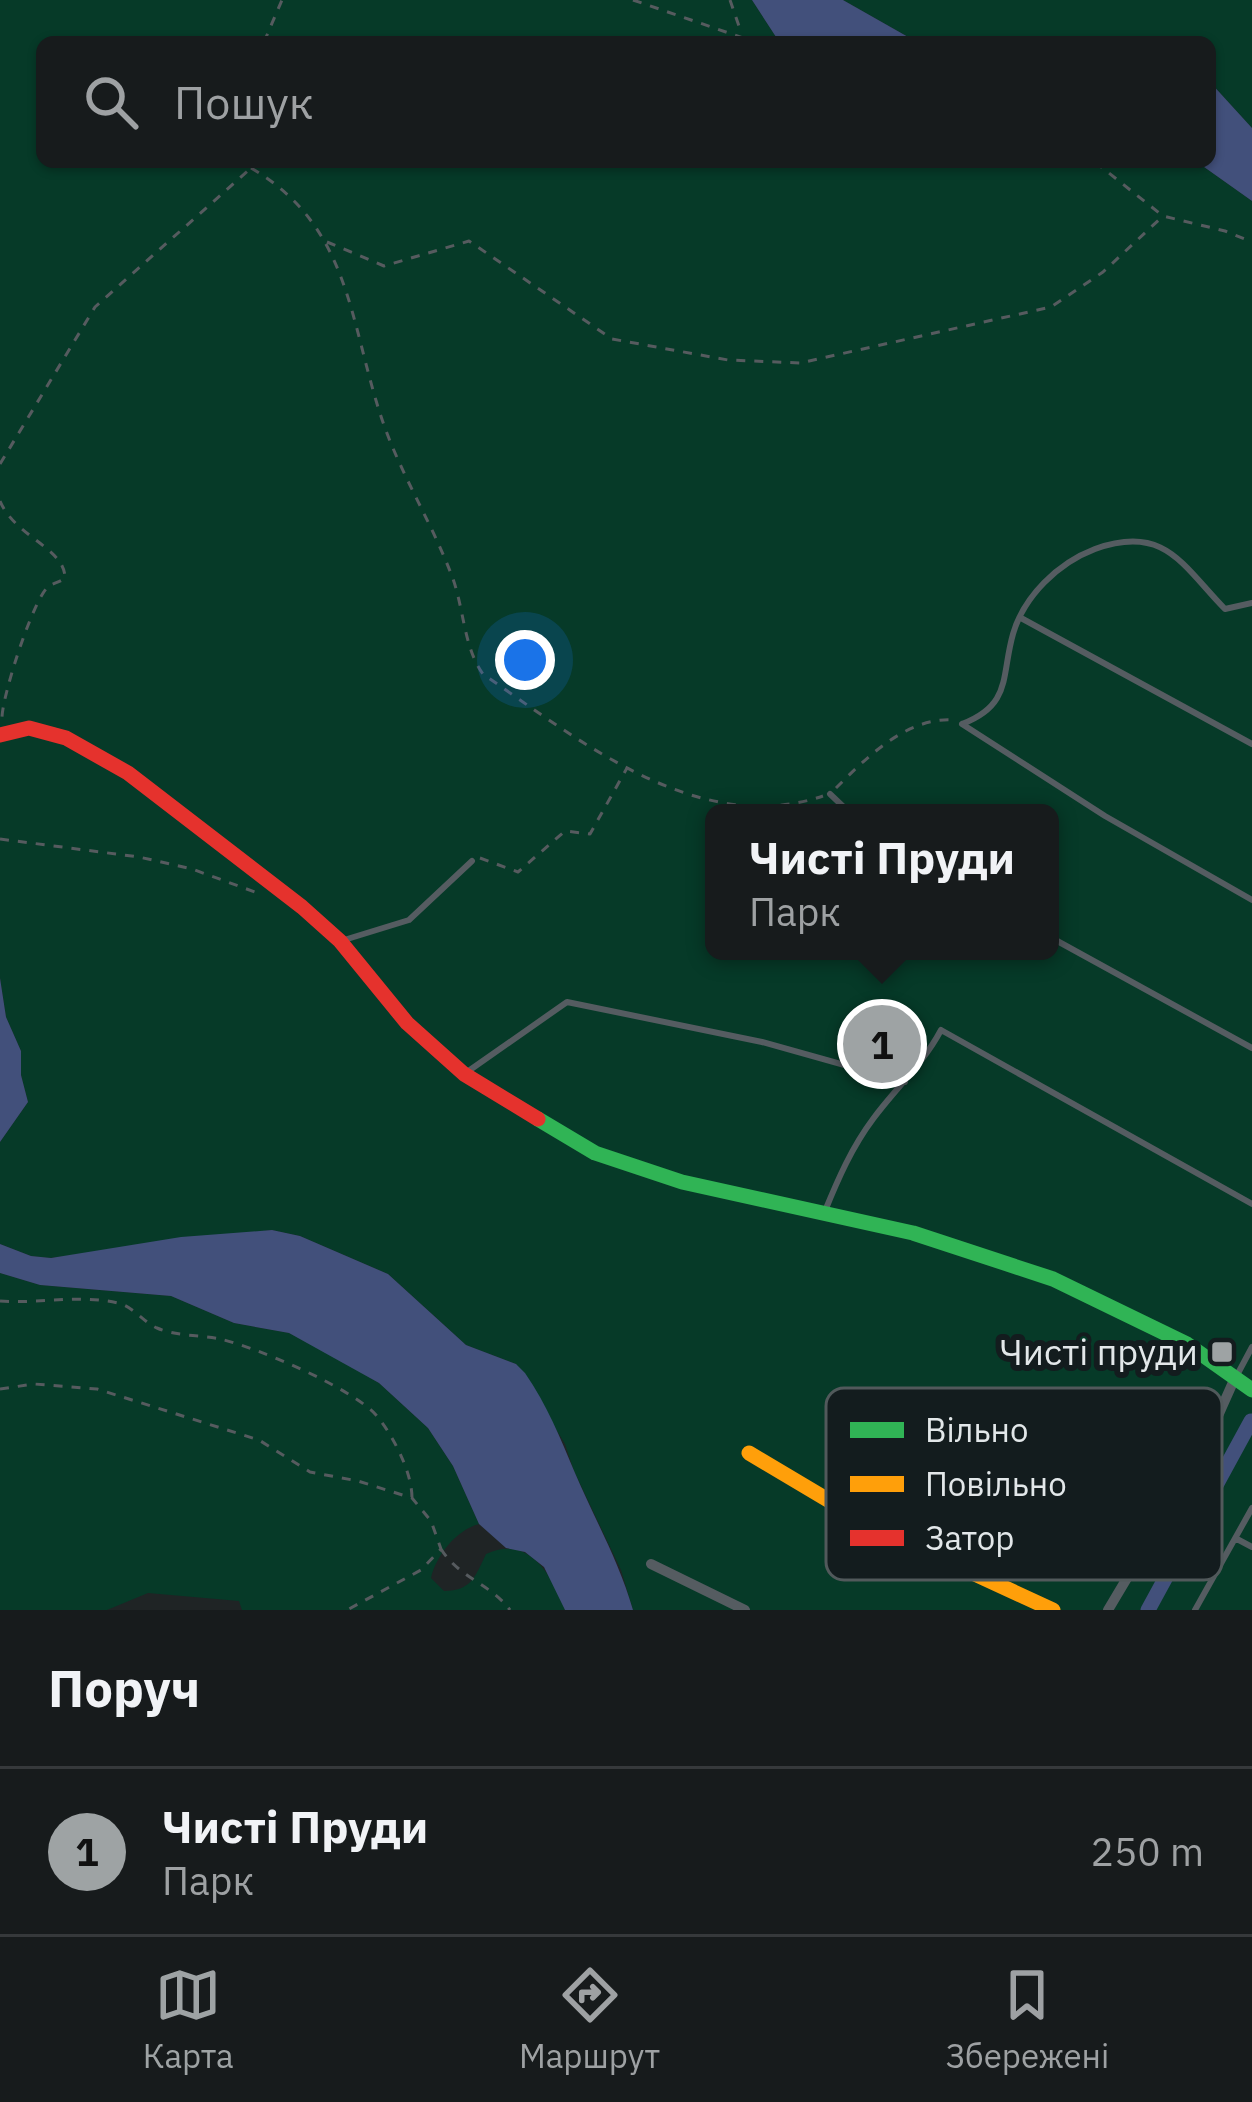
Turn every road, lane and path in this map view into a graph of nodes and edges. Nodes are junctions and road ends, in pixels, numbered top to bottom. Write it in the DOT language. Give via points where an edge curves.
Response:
graph roads {
  1 [pos="282,0"];
  2 [pos="633,0"];
  3 [pos="730,0"];
  4 [pos="267,36"];
  5 [pos="742,36"];
  6 [pos="248,168"];
  7 [pos="255,168"];
  8 [pos="1103,168"];
  9 [pos="1163,216"];
  10 [pos="324,241"];
  11 [pos="1252,242"];
  12 [pos="0,464"];
  13 [pos="0,501"];
  14 [pos="1252,603"];
  15 [pos="1021,618"];
  16 [pos="962,724"];
  17 [pos="3,734"];
  18 [pos="1252,744"];
  19 [pos="627,768"];
  20 [pos="830,794"];
  21 [pos="722,804"];
  22 [pos="779,804"];
  23 [pos="841,804"];
  24 [pos="0,839"];
  25 [pos="472,861"];
  26 [pos="262,894"];
  27 [pos="1252,899"];
  28 [pos="340,940"];
  29 [pos="1059,942"];
  30 [pos="1252,1048"];
  31 [pos="464,1074"];
  32 [pos="905,1082"];
  33 [pos="1252,1204"];
  34 [pos="824,1214"];
  35 [pos="0,1301"];
  36 [pos="1252,1346"];
  37 [pos="1234,1380"];
  38 [pos="0,1389"];
  39 [pos="1252,1390"];
  40 [pos="1222,1407"];
  41 [pos="749,1453"];
  42 [pos="412,1498"];
  43 [pos="826,1499"];
  44 [pos="1252,1508"];
  45 [pos="1237,1538"];
  46 [pos="1252,1547"];
  47 [pos="440,1549"];
  48 [pos="651,1564"];
  49 [pos="1222,1564"];
  50 [pos="988,1580"];
  51 [pos="1126,1580"];
  52 [pos="1212,1580"];
  53 [pos="347,1610"];
  54 [pos="510,1610"];
  55 [pos="745,1610"];
  56 [pos="1053,1610"];
  57 [pos="1108,1610"];
  58 [pos="1195,1610"];
  1 -- 4 [label="path"];
  2 -- 5 [label="path"];
  3 -- 5 [label="path"];
  6 -- 12 [label="path" via="95,308"];
  7 -- 10 [label="path" via="299,204"];
  8 -- 9 [label="path"];
  9 -- 10 [label="path" via="1052,307 800,363 728,360 612,339 469,241 385,266"];
  9 -- 11 [label="path"];
  10 -- 19 [label="path" via="341,269 386,431 453,580 473,660 502,688"];
  13 -- 17 [label="path" via="11,523 65,566 65,578 46,587 5,689"];
  14 -- 15 [label="lane" via="1225,609 1172,552 1131,539 1056,570"];
  15 -- 16 [label="lane" via="1004,689"];
  15 -- 18 [label="lane"];
  16 -- 20 [label="path" via="950,719 905,733"];
  16 -- 27 [label="lane"];
  17 -- 28 [label="street" via="28,728 66,738 128,773"];
  19 -- 21 [label="path"];
  19 -- 25 [label="path" via="590,834 566,831 518,872 483,857"];
  20 -- 22 [label="path"];
  20 -- 23 [label="lane"];
  24 -- 26 [label="path" via="139,857"];
  25 -- 28 [label="lane" via="409,920"];
  28 -- 31 [label="street" via="407,1023"];
  29 -- 30 [label="lane"];
  31 -- 32 [label="lane" via="567,1002"];
  31 -- 34 [label="street" via="596,1153"];
  32 -- 33 [label="lane" via="941,1030"];
  32 -- 34 [label="lane" via="848,1159"];
  34 -- 37 [label="street" via="913,1233 1053,1279 1187,1344"];
  35 -- 42 [label="path" via="122,1304 157,1328 224,1340 291,1366 375,1414 412,1479"];
  36 -- 37 [label="lane"];
  37 -- 39 [label="street"];
  37 -- 40 [label="street"];
  38 -- 42 [label="path" via="97,1389 259,1440 310,1472"];
  41 -- 43 [label="street"];
  42 -- 47 [label="path"];
  44 -- 45 [label="lane"];
  45 -- 46 [label="lane"];
  45 -- 49 [label="lane"];
  47 -- 53 [label="path" via="421,1570"];
  47 -- 54 [label="path"];
  48 -- 55 [label="street"];
  50 -- 56 [label="street"];
  51 -- 57 [label="street"];
  52 -- 58 [label="lane"];
}
